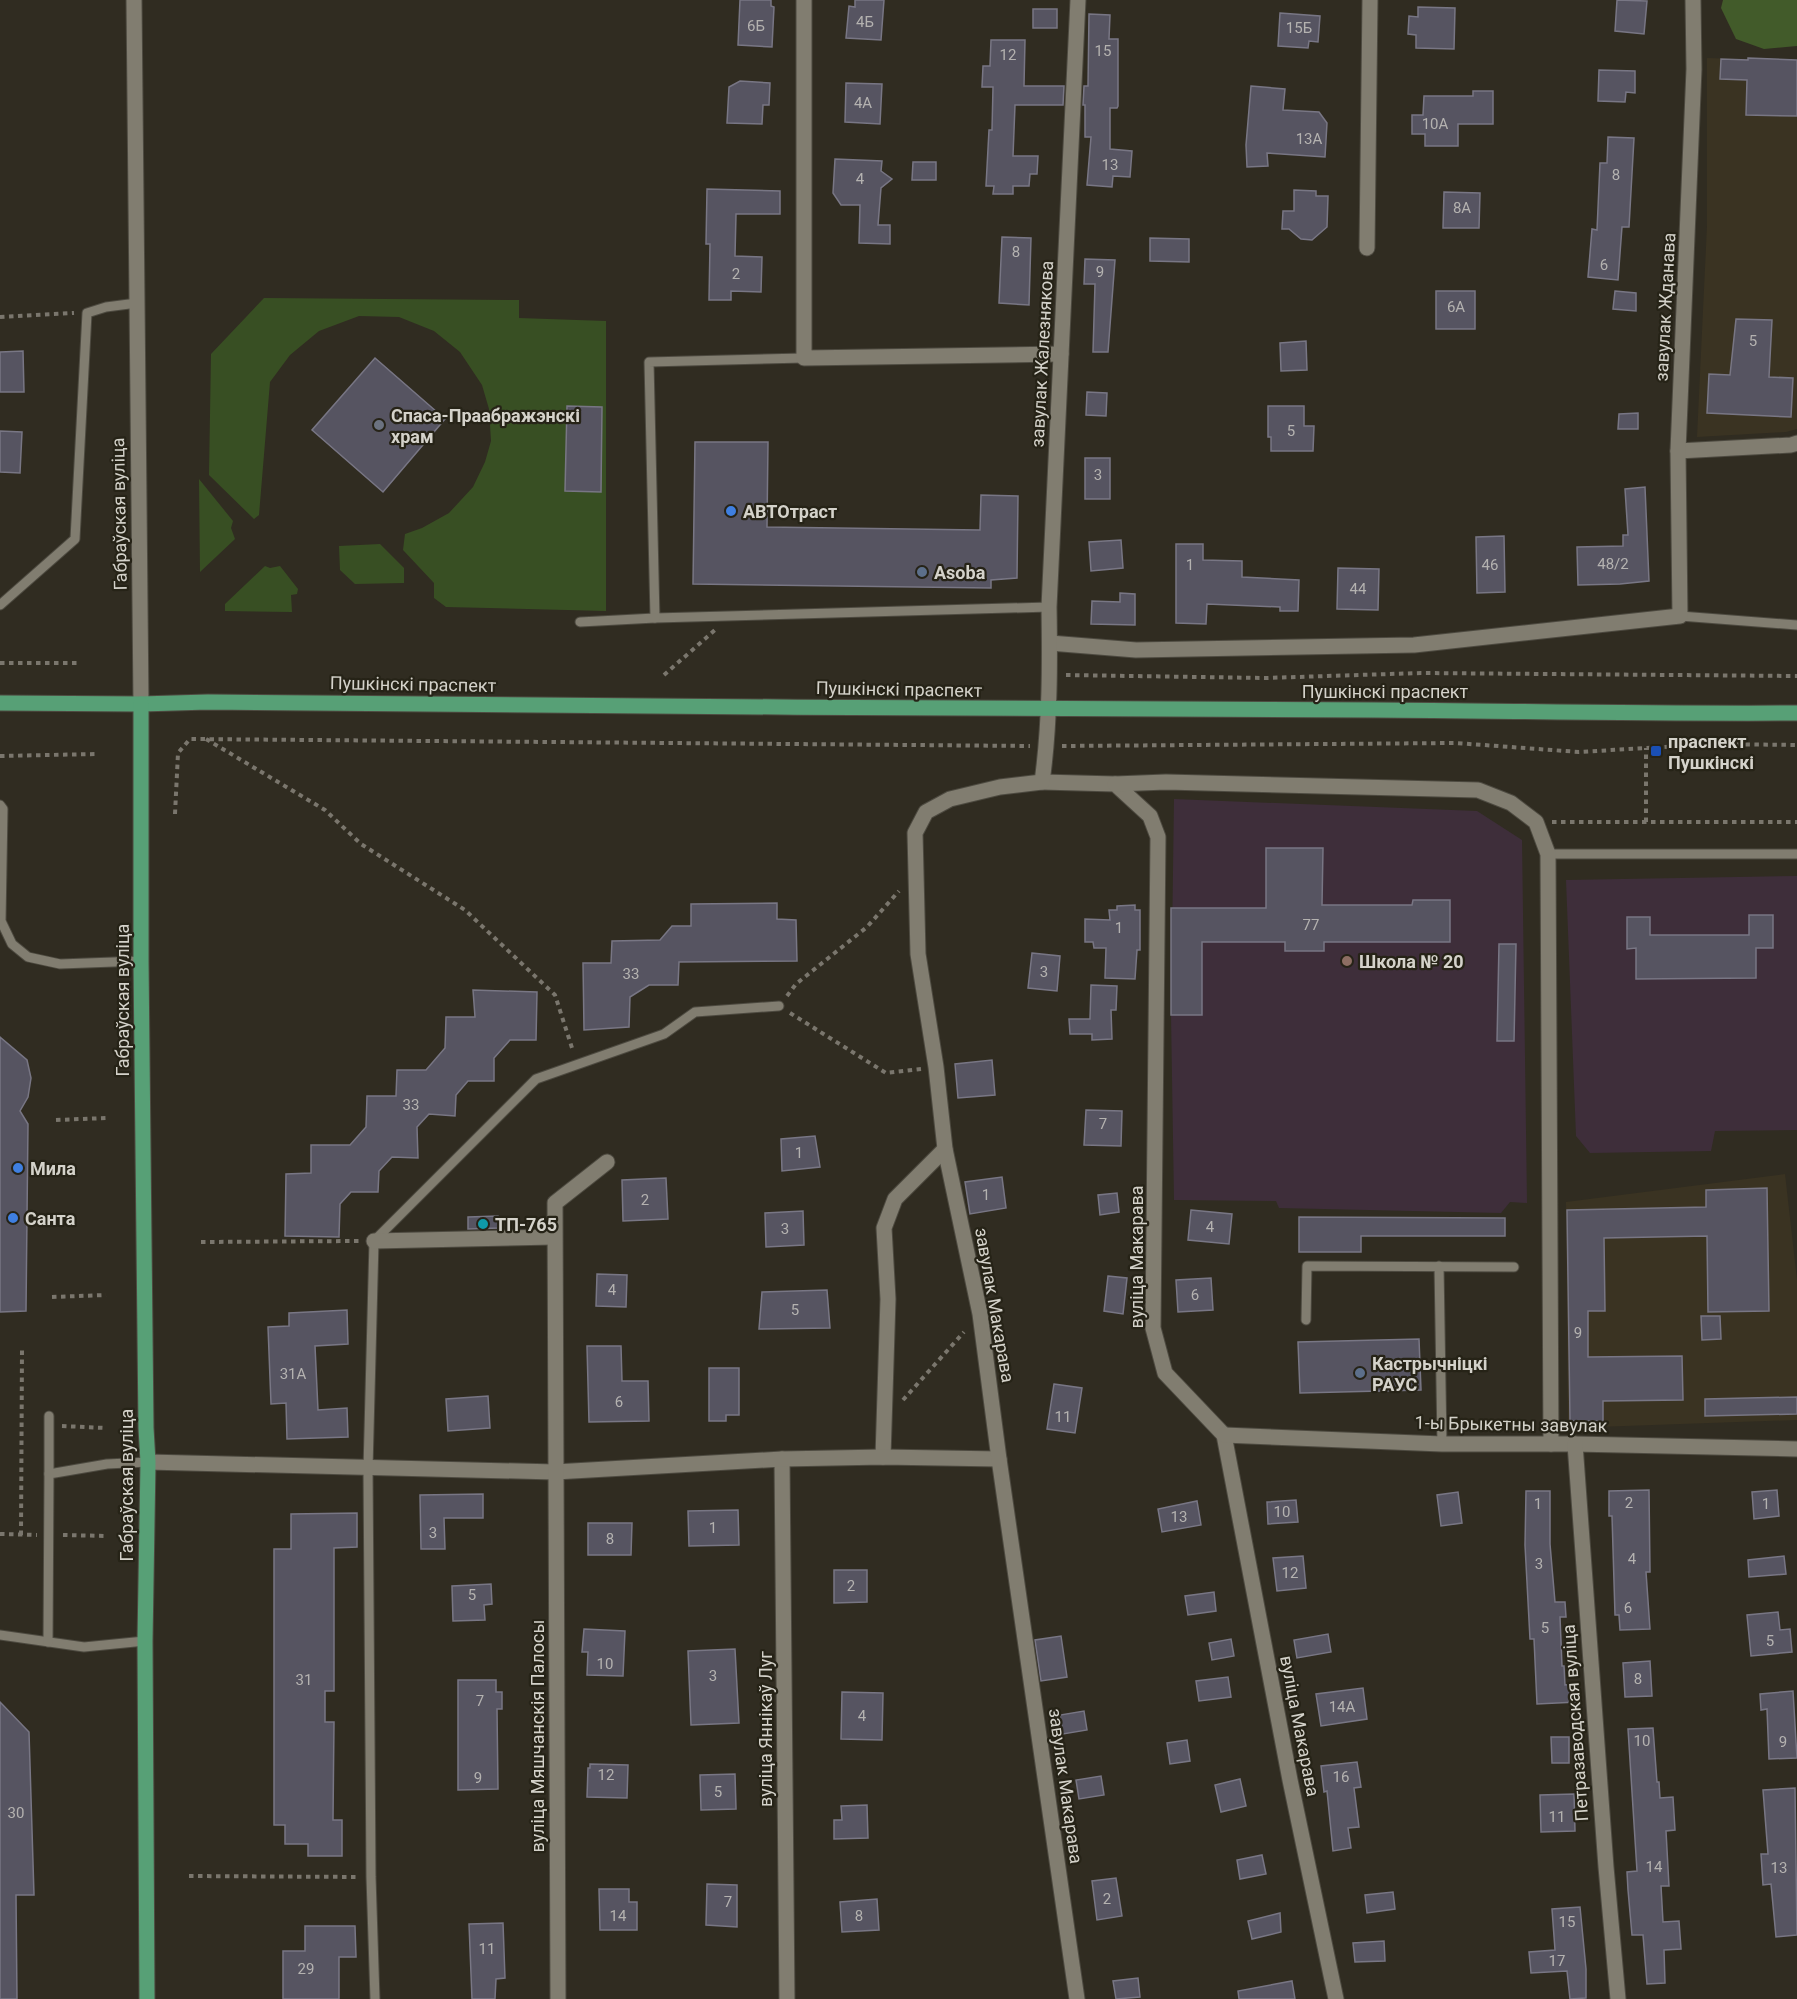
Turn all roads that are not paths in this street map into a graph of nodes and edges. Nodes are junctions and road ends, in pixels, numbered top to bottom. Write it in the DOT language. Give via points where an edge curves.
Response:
graph roads {
  1 [pos="134,0"];
  2 [pos="804,0"];
  3 [pos="1078,0"];
  4 [pos="1370,0"];
  5 [pos="1693,0"];
  6 [pos="1367,248"];
  7 [pos="136,303"];
  8 [pos="1061,354"];
  9 [pos="804,358"];
  10 [pos="1797,443"];
  11 [pos="1678,452"];
  12 [pos="0,605"];
  13 [pos="1049,607"];
  14 [pos="1680,616"];
  15 [pos="655,618"];
  16 [pos="580,622"];
  17 [pos="1797,625"];
  18 [pos="1050,644"];
  19 [pos="0,703"];
  20 [pos="141,704"];
  21 [pos="1048,710"];
  22 [pos="1797,713"];
  23 [pos="1042,782"];
  24 [pos="1114,784"];
  25 [pos="0,805"];
  26 [pos="1548,854"];
  27 [pos="1797,854"];
  28 [pos="141,961"];
  29 [pos="779,1006"];
  30 [pos="945,1149"];
  31 [pos="607,1162"];
  32 [pos="553,1238"];
  33 [pos="374,1241"];
  34 [pos="1439,1266"];
  35 [pos="1514,1267"];
  36 [pos="1306,1320"];
  37 [pos="49,1421"];
  38 [pos="1224,1435"];
  39 [pos="1442,1444"];
  40 [pos="1551,1444"];
  41 [pos="1575,1444"];
  42 [pos="1797,1449"];
  43 [pos="884,1456"];
  44 [pos="782,1459"];
  45 [pos="999,1459"];
  46 [pos="148,1462"];
  47 [pos="368,1469"];
  48 [pos="555,1472"];
  49 [pos="49,1474"];
  50 [pos="0,1635"];
  51 [pos="145,1641"];
  52 [pos="48,1642"];
  53 [pos="147,1999"];
  54 [pos="375,1999"];
  55 [pos="558,1999"];
  56 [pos="787,1999"];
  57 [pos="1077,1999"];
  58 [pos="1336,1999"];
  59 [pos="1618,1999"];
  1 -- 7 [label="street, Габраўская вуліца"];
  2 -- 9 [label="street"];
  3 -- 8 [label="street, завулак Жалезнякова"];
  4 -- 6 [label="street"];
  5 -- 11 [label="street, завулак Жданава" via="1693,105"];
  7 -- 12 [label="lane" via="87,313 75,538"];
  7 -- 20 [label="street, Габраўская вуліца"];
  8 -- 9 [label="street"];
  8 -- 13 [label="street, завулак Жалезнякова"];
  9 -- 15 [label="lane" via="649,362"];
  10 -- 11 [label="street"];
  11 -- 14 [label="street, завулак Жданава"];
  13 -- 15 [label="lane"];
  13 -- 18 [label="street, завулак Жалезнякова"];
  14 -- 17 [label="lane"];
  14 -- 18 [label="street" via="1414,645 1136,650"];
  15 -- 16 [label="lane"];
  18 -- 21 [label="street, завулак Жалезнякова"];
  19 -- 20 [label="main road, Пушкінскі праспект"];
  20 -- 21 [label="main road, Пушкінскі праспект"];
  20 -- 28 [label="main road, Габраўская вуліца"];
  21 -- 22 [label="main road, Пушкінскі праспект"];
  21 -- 23 [label="street"];
  23 -- 24 [label="street"];
  23 -- 30 [label="street, завулак Макарава" via="950,799 926,812 915,833 918,954"];
  24 -- 26 [label="street" via="1478,790 1511,803 1536,822"];
  24 -- 38 [label="street, вуліца Макарава" via="1150,816 1158,837 1154,1328 1165,1373"];
  25 -- 28 [label="lane" via="1,921 12,944 28,957 60,964"];
  26 -- 27 [label="lane"];
  26 -- 40 [label="street"];
  28 -- 46 [label="main road, Габраўская вуліца"];
  29 -- 33 [label="lane" via="695,1012 664,1034 536,1079"];
  30 -- 43 [label="street" via="896,1199 884,1228 888,1299"];
  30 -- 45 [label="street, завулак Макарава" via="980,1314"];
  31 -- 32 [label="street, вуліца Мяшчанскія Палосы" via="555,1203"];
  32 -- 33 [label="street"];
  32 -- 48 [label="street, вуліца Мяшчанскія Палосы"];
  33 -- 47 [label="lane"];
  34 -- 35 [label="lane"];
  34 -- 36 [label="lane" via="1307,1266"];
  34 -- 39 [label="lane"];
  37 -- 49 [label="lane"];
  38 -- 39 [label="street, 1-ы Брыкетны завулак"];
  38 -- 58 [label="street, вуліца Макарава"];
  39 -- 40 [label="street, 1-ы Брыкетны завулак"];
  40 -- 41 [label="street, 1-ы Брыкетны завулак"];
  41 -- 42 [label="street, 1-ы Брыкетны завулак"];
  41 -- 59 [label="street, Петразаводская вуліца"];
  43 -- 44 [label="street"];
  43 -- 45 [label="street"];
  44 -- 48 [label="street"];
  44 -- 56 [label="street, вуліца Яннікаў Луг"];
  45 -- 57 [label="street, завулак Макарава"];
  46 -- 47 [label="street"];
  46 -- 49 [label="lane"];
  46 -- 51 [label="main road, Габраўская вуліца"];
  47 -- 48 [label="street"];
  47 -- 54 [label="lane"];
  48 -- 55 [label="street, вуліца Мяшчанскія Палосы"];
  49 -- 52 [label="lane"];
  50 -- 52 [label="lane"];
  51 -- 52 [label="lane" via="84,1647"];
  51 -- 53 [label="main road, Габраўская вуліца"];
}
